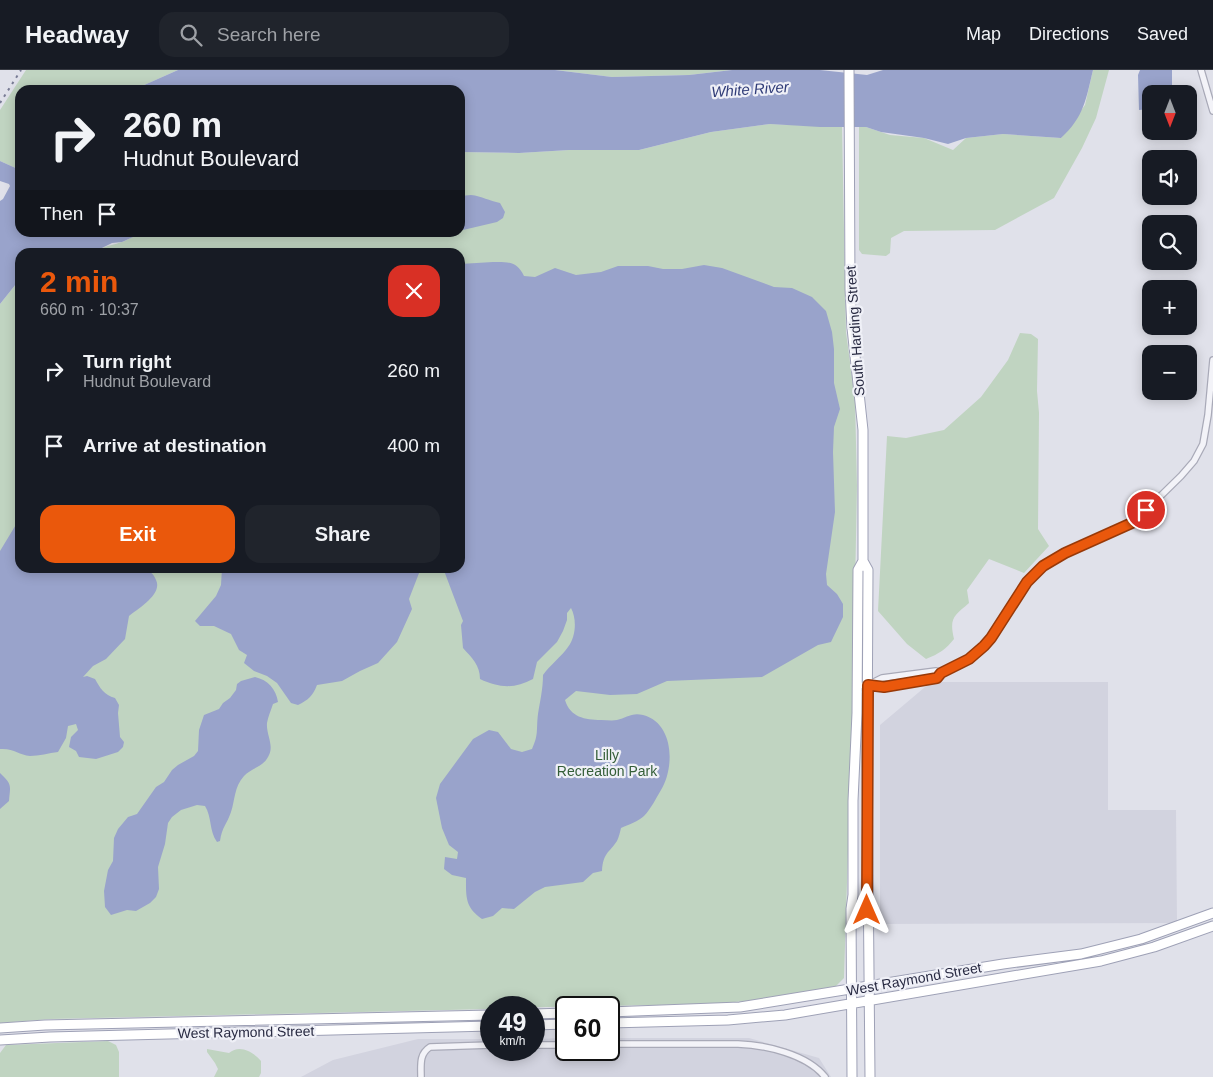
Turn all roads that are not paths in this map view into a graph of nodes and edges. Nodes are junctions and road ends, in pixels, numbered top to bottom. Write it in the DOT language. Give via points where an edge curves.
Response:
graph roads {
  1 [pos="849,70"];
  2 [pos="1201,70"];
  3 [pos="1206,84"];
  4 [pos="1213,84"];
  5 [pos="1213,110"];
  6 [pos="1213,360"];
  7 [pos="1210,416"];
  8 [pos="863,562"];
  9 [pos="857,685"];
  10 [pos="868,685"];
  11 [pos="853,861"];
  12 [pos="867,862"];
  13 [pos="1213,913"];
  14 [pos="1213,926"];
  15 [pos="869,987"];
  16 [pos="852,990"];
  17 [pos="869,1001"];
  18 [pos="852,1003"];
  19 [pos="620,1012"];
  20 [pos="480,1015"];
  21 [pos="445,1016"];
  22 [pos="620,1023"];
  23 [pos="480,1026"];
  24 [pos="446,1027"];
  25 [pos="0,1028"];
  26 [pos="0,1040"];
  27 [pos="620,1044"];
  28 [pos="480,1045"];
  29 [pos="421,1077"];
  30 [pos="825,1077"];
  31 [pos="852,1077"];
  32 [pos="870,1077"];
  1 -- 8 [label="main road, South Harding Street" via="851,308 863,452"];
  2 -- 3 [label="street"];
  3 -- 4 [label="street"];
  3 -- 5 [label="street"];
  6 -- 7 [label="street"];
  7 -- 10 [label="street" via="1203,444 1181,476 1134,522 1043,566 1027,582 991,638 962,664 941,673 882,678"];
  8 -- 9 [label="main road, South Harding Street" via="858,570"];
  8 -- 10 [label="main road, South Harding Street" via="868,570"];
  9 -- 10 [label="street"];
  9 -- 11 [label="main road, South Harding Street"];
  10 -- 12 [label="main road, South Harding Street"];
  11 -- 12 [label="main road"];
  11 -- 16 [label="main road, South Harding Street"];
  12 -- 15 [label="main road, South Harding Street"];
  13 -- 15 [label="main road, West Raymond Street" via="1141,939 1082,954"];
  14 -- 17 [label="main road, West Raymond Street" via="1116,958"];
  15 -- 16 [label="main road, West Raymond Street"];
  15 -- 17 [label="main road, South Harding Street"];
  16 -- 18 [label="main road, South Harding Street"];
  16 -- 19 [label="main road, West Raymond Street" via="740,1008"];
  17 -- 18 [label="main road, West Raymond Street"];
  17 -- 32 [label="main road, South Harding Street"];
  18 -- 22 [label="main road, West Raymond Street" via="754,1018"];
  18 -- 31 [label="main road, South Harding Street"];
  20 -- 21 [label="main road, West Raymond Street"];
  21 -- 24 [label="main road"];
  21 -- 25 [label="main road, West Raymond Street"];
  23 -- 24 [label="main road, West Raymond Street"];
  24 -- 26 [label="main road, West Raymond Street"];
  27 -- 30 [label="street" via="755,1045 797,1058"];
  28 -- 29 [label="street" via="430,1047 422,1056"];
}
